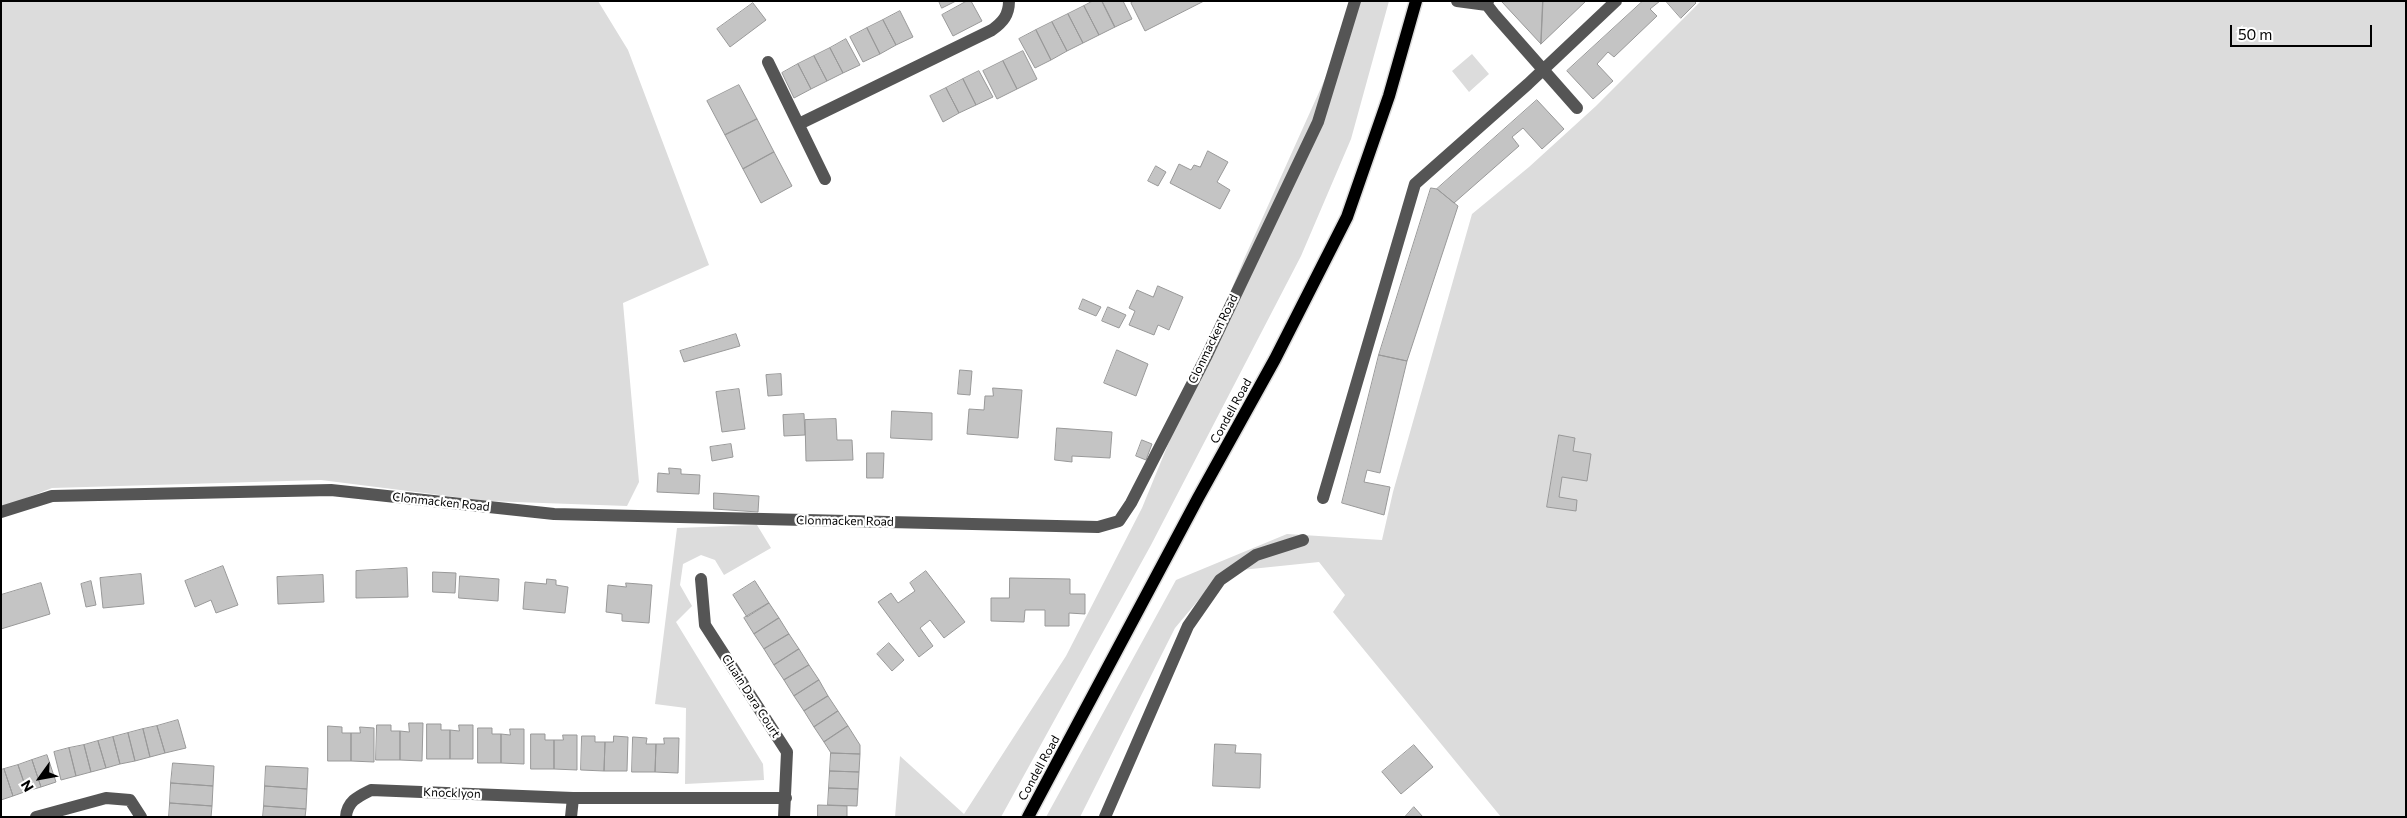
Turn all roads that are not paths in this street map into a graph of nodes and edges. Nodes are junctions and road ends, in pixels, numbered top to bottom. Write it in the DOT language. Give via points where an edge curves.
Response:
graph roads {
  1 [pos="1355,1"];
  2 [pos="1416,1"];
  3 [pos="1457,1"];
  4 [pos="1616,1"];
  5 [pos="1011,2"];
  6 [pos="1487,3"];
  7 [pos="768,62"];
  8 [pos="1543,70"];
  9 [pos="1577,108"];
  10 [pos="798,124"];
  11 [pos="826,179"];
  12 [pos="1323,498"];
  13 [pos="1,512"];
  14 [pos="1303,540"];
  15 [pos="700,579"];
  16 [pos="573,798"];
  17 [pos="786,798"];
  18 [pos="36,817"];
  19 [pos="140,817"];
  20 [pos="346,817"];
  21 [pos="571,817"];
  22 [pos="784,817"];
  23 [pos="1028,817"];
  24 [pos="1105,817"];
  1 -- 13 [label="street, Clonmacken Road" via="1318,122 1207,355 1119,521 1098,527 554,514 331,490 52,496"];
  2 -- 23 [label="main road, Condell Road" via="1389,96 1347,217 1275,360"];
  3 -- 6 [label="street"];
  4 -- 8 [label="street"];
  5 -- 10 [label="street" via="1009,12 992,30"];
  6 -- 8 [label="street"];
  7 -- 10 [label="street"];
  8 -- 9 [label="street"];
  8 -- 12 [label="street" via="1415,184"];
  10 -- 11 [label="street"];
  14 -- 24 [label="street" via="1256,555 1220,580 1188,626"];
  15 -- 17 [label="street, Cluain Dara Court" via="705,625 787,752"];
  16 -- 17 [label="street, Knocklyon"];
  16 -- 20 [label="street, Knocklyon" via="371,790 354,798"];
  16 -- 21 [label="street"];
  17 -- 22 [label="street, Cluain Dara Court"];
  18 -- 19 [label="street" via="106,798 130,800"];
}
